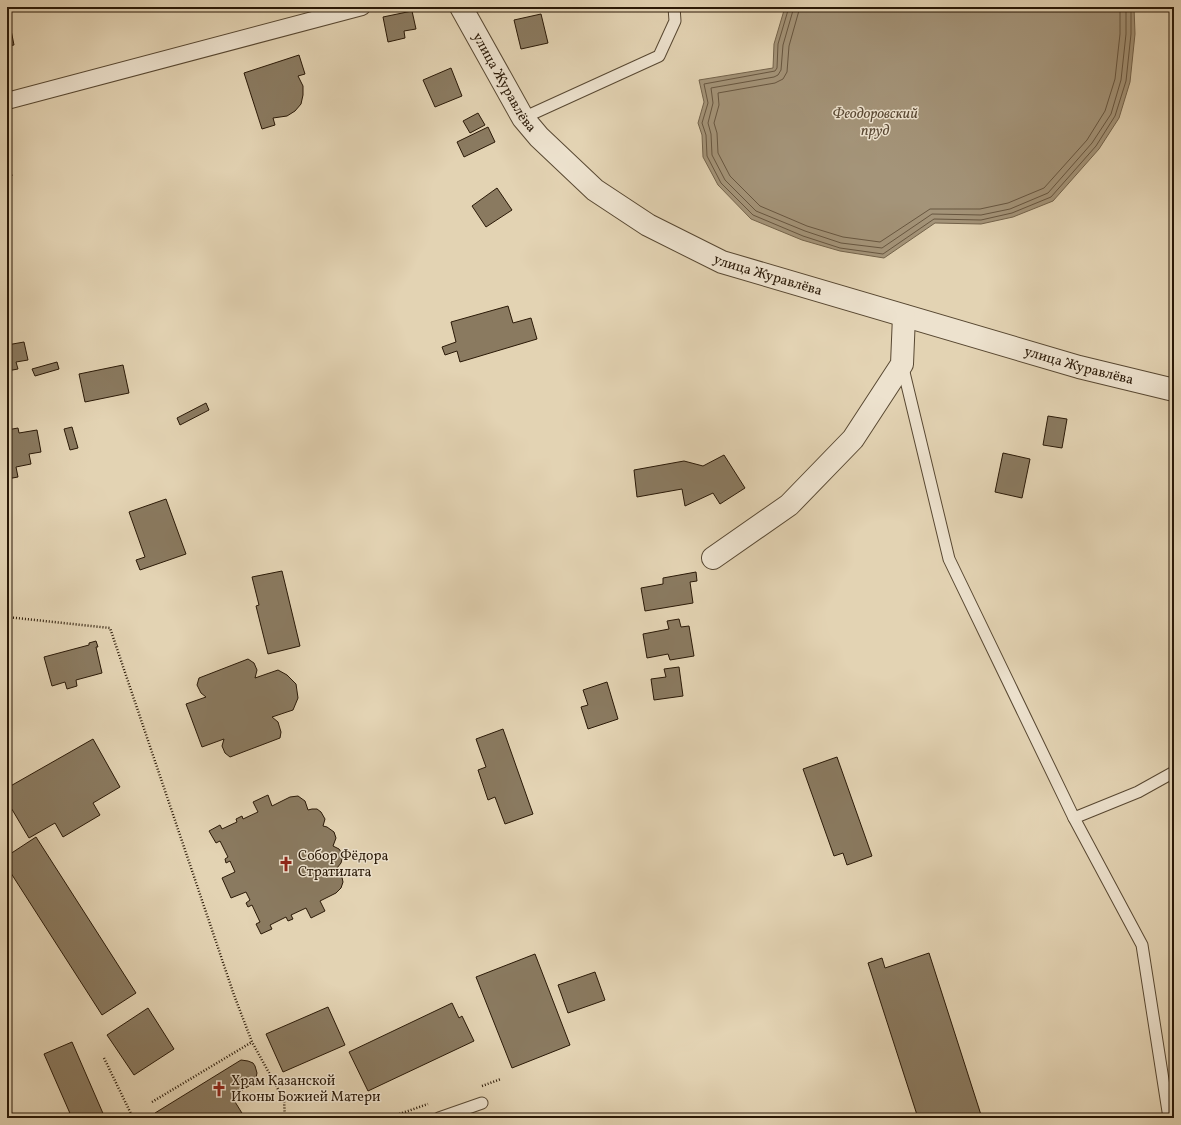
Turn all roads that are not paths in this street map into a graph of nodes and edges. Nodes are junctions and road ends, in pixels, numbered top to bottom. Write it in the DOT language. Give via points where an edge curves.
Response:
graph roads {
  1 [pos="362,7"];
  2 [pos="461,7"];
  3 [pos="674,7"];
  4 [pos="7,101"];
  5 [pos="524,118"];
  6 [pos="904,316"];
  7 [pos="902,364"];
  8 [pos="1174,390"];
  9 [pos="714,558"];
  10 [pos="1174,772"];
  11 [pos="1074,818"];
  12 [pos="482,1104"];
  13 [pos="439,1118"];
  14 [pos="1169,1118"];
  1 -- 4 [label="street"];
  2 -- 5 [label="street, улица Журавлёва"];
  3 -- 5 [label="lane" via="675,21 659,56"];
  5 -- 6 [label="street, улица Журавлёва" via="595,190 648,225 722,262"];
  6 -- 7 [label="street"];
  6 -- 8 [label="street, улица Журавлёва" via="1080,367"];
  7 -- 9 [label="street" via="853,439 789,505"];
  7 -- 11 [label="lane" via="950,559"];
  10 -- 11 [label="lane" via="1138,792"];
  11 -- 14 [label="lane" via="1142,945"];
  12 -- 13 [label="lane"];
}
